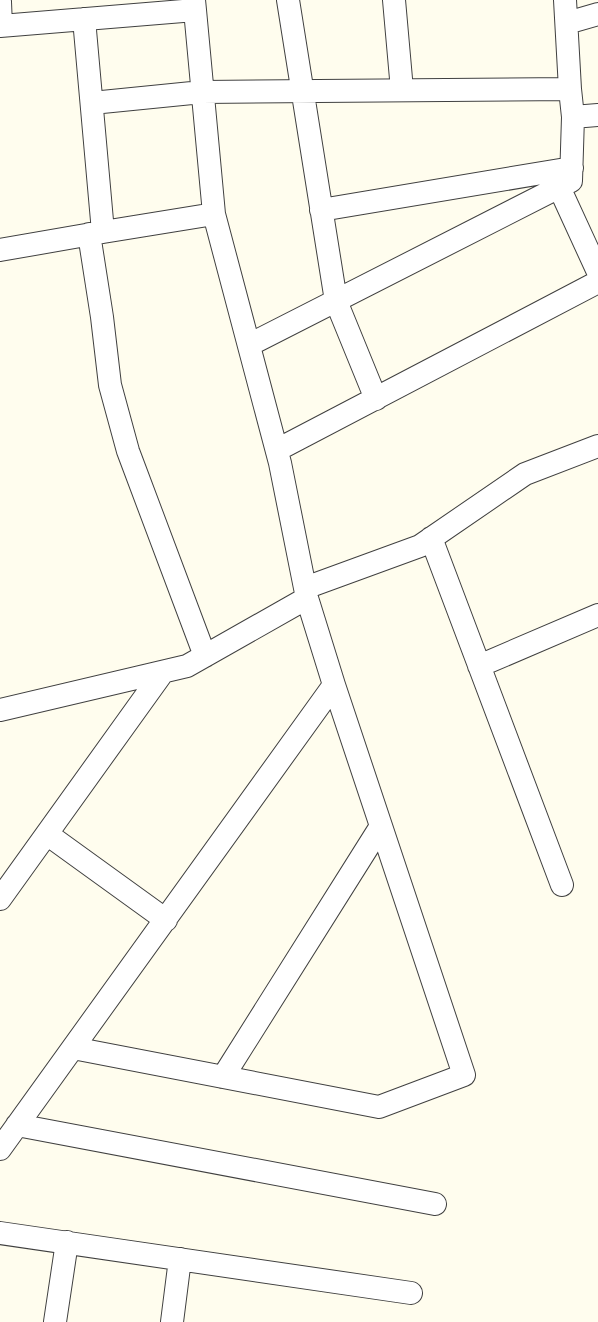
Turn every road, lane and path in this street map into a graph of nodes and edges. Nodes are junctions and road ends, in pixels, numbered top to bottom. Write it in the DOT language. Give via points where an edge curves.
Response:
graph roads {
  1 [pos="288,0"];
  2 [pos="394,0"];
  3 [pos="565,0"];
  4 [pos="0,2"];
  5 [pos="194,5"];
  6 [pos="598,14"];
  7 [pos="84,20"];
  8 [pos="567,23"];
  9 [pos="1,26"];
  10 [pos="570,89"];
  11 [pos="402,90"];
  12 [pos="302,91"];
  13 [pos="202,92"];
  14 [pos="92,104"];
  15 [pos="598,114"];
  16 [pos="573,117"];
  17 [pos="572,168"];
  18 [pos="559,187"];
  19 [pos="321,210"];
  20 [pos="214,214"];
  21 [pos="96,233"];
  22 [pos="0,250"];
  23 [pos="598,272"];
  24 [pos="598,282"];
  25 [pos="336,301"];
  26 [pos="249,345"];
  27 [pos="376,398"];
  28 [pos="598,446"];
  29 [pos="277,450"];
  30 [pos="431,538"];
  31 [pos="306,593"];
  32 [pos="598,615"];
  33 [pos="206,656"];
  34 [pos="479,666"];
  35 [pos="162,672"];
  36 [pos="334,685"];
  37 [pos="0,710"];
  38 [pos="381,826"];
  39 [pos="47,834"];
  40 [pos="562,885"];
  41 [pos="0,899"];
  42 [pos="166,920"];
  43 [pos="73,1048"];
  44 [pos="223,1077"];
  45 [pos="17,1125"];
  46 [pos="0,1149"];
  47 [pos="435,1204"];
  48 [pos="0,1232"];
  49 [pos="67,1242"];
  50 [pos="180,1259"];
  51 [pos="411,1292"];
  52 [pos="55,1322"];
  53 [pos="172,1322"];
  1 -- 12 [label="street"];
  2 -- 11 [label="street"];
  3 -- 8 [label="street"];
  4 -- 9 [label="street"];
  5 -- 7 [label="street"];
  5 -- 13 [label="street"];
  6 -- 8 [label="street"];
  7 -- 9 [label="street"];
  7 -- 14 [label="street"];
  8 -- 10 [label="street"];
  10 -- 11 [label="street"];
  10 -- 16 [label="street"];
  11 -- 12 [label="street"];
  12 -- 13 [label="street"];
  12 -- 19 [label="street"];
  13 -- 14 [label="street"];
  13 -- 20 [label="street"];
  14 -- 21 [label="street"];
  15 -- 16 [label="street"];
  16 -- 17 [label="street"];
  17 -- 18 [label="street" via="571,181"];
  17 -- 19 [label="street"];
  18 -- 23 [label="street"];
  18 -- 25 [label="street"];
  19 -- 25 [label="street"];
  20 -- 21 [label="street"];
  20 -- 26 [label="street"];
  21 -- 22 [label="street"];
  21 -- 33 [label="street" via="110,385 128,451"];
  24 -- 27 [label="street"];
  25 -- 26 [label="street"];
  25 -- 27 [label="street"];
  26 -- 29 [label="street"];
  27 -- 29 [label="street"];
  28 -- 30 [label="street" via="525,474"];
  29 -- 31 [label="street"];
  30 -- 31 [label="street" via="420,546"];
  30 -- 34 [label="street"];
  31 -- 33 [label="street"];
  31 -- 36 [label="street"];
  32 -- 34 [label="street"];
  33 -- 35 [label="street" via="187,666"];
  34 -- 40 [label="street"];
  35 -- 37 [label="street"];
  35 -- 39 [label="street"];
  36 -- 38 [label="street"];
  36 -- 42 [label="street"];
  38 -- 44 [label="street"];
  38 -- 44 [label="street" via="464,1075 379,1107"];
  39 -- 41 [label="street"];
  39 -- 42 [label="street"];
  42 -- 43 [label="street"];
  43 -- 44 [label="street"];
  43 -- 45 [label="street"];
  45 -- 46 [label="street"];
  45 -- 47 [label="street"];
  48 -- 49 [label="street"];
  49 -- 50 [label="street"];
  49 -- 52 [label="street"];
  50 -- 51 [label="street"];
  50 -- 53 [label="street"];
}
